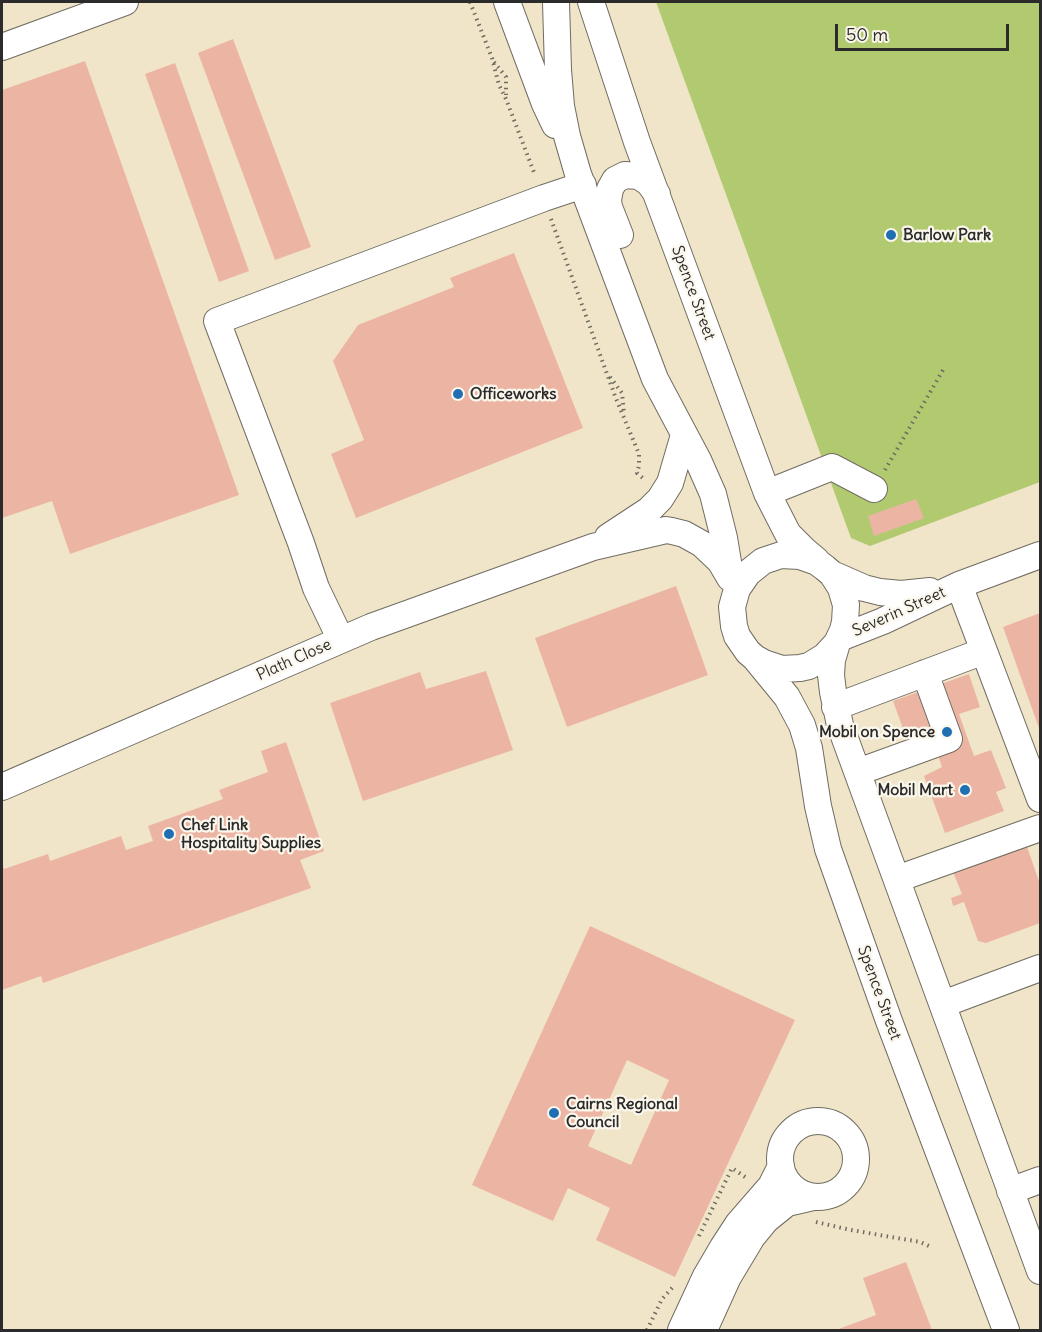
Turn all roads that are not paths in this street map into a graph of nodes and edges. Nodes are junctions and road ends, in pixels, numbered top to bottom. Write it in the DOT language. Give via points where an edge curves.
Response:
graph roads {
  1 [pos="124,2"];
  2 [pos="556,2"];
  3 [pos="591,2"];
  4 [pos="508,8"];
  5 [pos="2,47"];
  6 [pos="580,179"];
  7 [pos="657,196"];
  8 [pos="649,364"];
  9 [pos="684,435"];
  10 [pos="874,489"];
  11 [pos="767,492"];
  12 [pos="593,547"];
  13 [pos="1041,555"];
  14 [pos="829,571"];
  15 [pos="730,578"];
  16 [pos="959,585"];
  17 [pos="732,617"];
  18 [pos="341,640"];
  19 [pos="839,640"];
  20 [pos="984,651"];
  21 [pos="755,658"];
  22 [pos="925,674"];
  23 [pos="836,708"];
  24 [pos="858,772"];
  25 [pos="2,787"];
  26 [pos="1041,798"];
  27 [pos="1041,828"];
  28 [pos="897,879"];
  29 [pos="1041,968"];
  30 [pos="943,1004"];
  31 [pos="781,1166"];
  32 [pos="1041,1180"];
  33 [pos="1010,1191"];
  34 [pos="811,1208"];
  35 [pos="1041,1271"];
  36 [pos="681,1330"];
  37 [pos="704,1330"];
  38 [pos="1006,1330"];
  1 -- 5 [label="street"];
  2 -- 6 [label="street, Spence Street" via="561,106"];
  3 -- 7 [label="street, Spence Street"];
  4 -- 6 [label="street, Spence Street" via="545,104"];
  6 -- 8 [label="street, Spence Street"];
  6 -- 18 [label="street" via="544,198 217,321 316,588"];
  7 -- 8 [label="street" via="643,178 625,175 614,182 608,200 633,273"];
  7 -- 11 [label="street, Spence Street"];
  8 -- 9 [label="street, Spence Street"];
  9 -- 12 [label="street, Plath Close" via="670,483 660,499"];
  9 -- 15 [label="street, Spence Street" via="713,494"];
  10 -- 11 [label="street" via="832,467"];
  11 -- 14 [label="street, Spence Street" via="788,534"];
  12 -- 15 [label="street, Plath Close" via="672,531 702,544"];
  12 -- 18 [label="street, Plath Close"];
  13 -- 16 [label="street, Severin Street"];
  14 -- 16 [label="street, Severin Street" via="864,588 893,594"];
  14 -- 17 [label="street" via="800,556 781,555 763,561 742,580 734,598"];
  14 -- 19 [label="street, Spence Street" via="841,588 846,605"];
  15 -- 17 [label="street, Spence Street"];
  16 -- 19 [label="street, Severin Street"];
  16 -- 20 [label="street"];
  17 -- 21 [label="street, Spence Street" via="737,636"];
  18 -- 25 [label="street, Plath Close"];
  19 -- 21 [label="street" via="825,656 800,668 782,669"];
  19 -- 23 [label="street, Spence Street" via="831,666"];
  20 -- 22 [label="street"];
  20 -- 26 [label="street"];
  21 -- 38 [label="street, Spence Street" via="787,697 802,724 828,849"];
  22 -- 23 [label="street"];
  22 -- 24 [label="street" via="949,739"];
  23 -- 24 [label="street, Spence Street"];
  24 -- 28 [label="street, Spence Street"];
  27 -- 28 [label="street"];
  28 -- 30 [label="street, Spence Street"];
  29 -- 30 [label="street"];
  30 -- 33 [label="street, Spence Street"];
  31 -- 34 [label="street" via="785,1177"];
  31 -- 34 [label="street" via="784,1142 803,1124 829,1122 849,1138 855,1150 852,1176"];
  31 -- 36 [label="street" via="771,1186 723,1247"];
  32 -- 33 [label="street"];
  33 -- 35 [label="street, Spence Street"];
  34 -- 37 [label="street" via="787,1203 766,1220 728,1277"];
}
